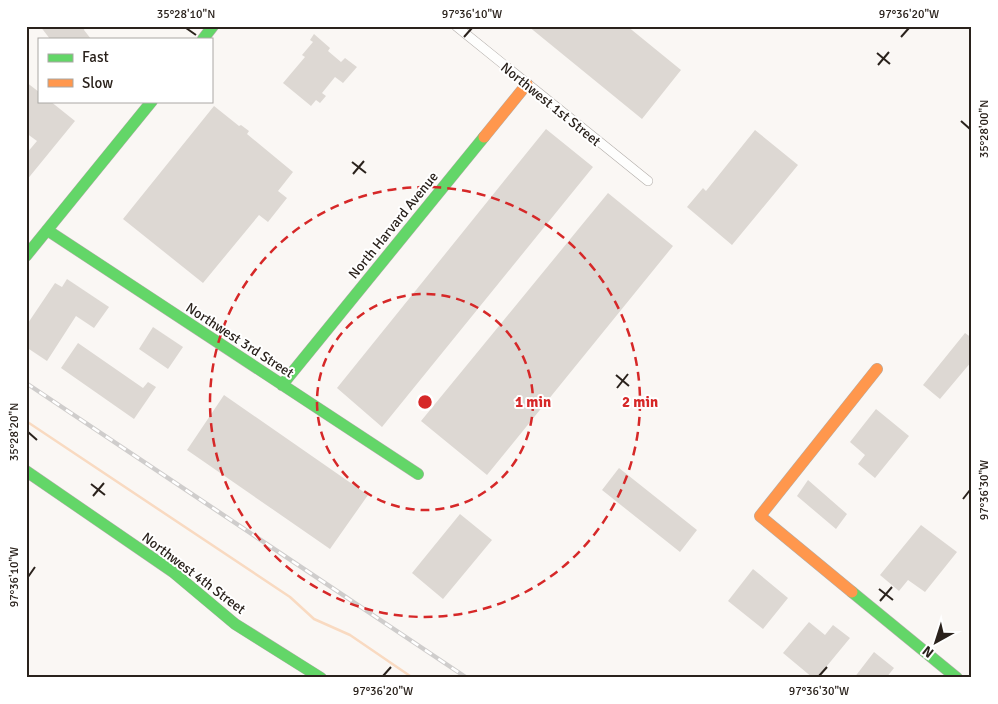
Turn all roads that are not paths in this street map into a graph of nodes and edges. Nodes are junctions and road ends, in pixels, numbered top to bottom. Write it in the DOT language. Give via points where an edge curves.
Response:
graph roads {
  1 [pos="213,26"];
  2 [pos="456,26"];
  3 [pos="204,38"];
  4 [pos="527,84"];
  5 [pos="151,102"];
  6 [pos="648,181"];
  7 [pos="47,230"];
  8 [pos="26,256"];
  9 [pos="877,369"];
  10 [pos="282,385"];
  11 [pos="26,471"];
  12 [pos="418,474"];
  13 [pos="321,678"];
  14 [pos="957,678"];
  1 -- 3 [label="street"];
  2 -- 4 [label="street, Northwest 1st Street"];
  4 -- 6 [label="street, Northwest 1st Street"];
  4 -- 10 [label="street, North Harvard Avenue"];
  5 -- 7 [label="street"];
  7 -- 8 [label="street"];
  7 -- 10 [label="street, Northwest 3rd Street"];
  9 -- 14 [label="street" via="760,516"];
  10 -- 12 [label="street, Northwest 3rd Street"];
  11 -- 13 [label="street, Northwest 4th Street" via="173,572 235,624"];
}
